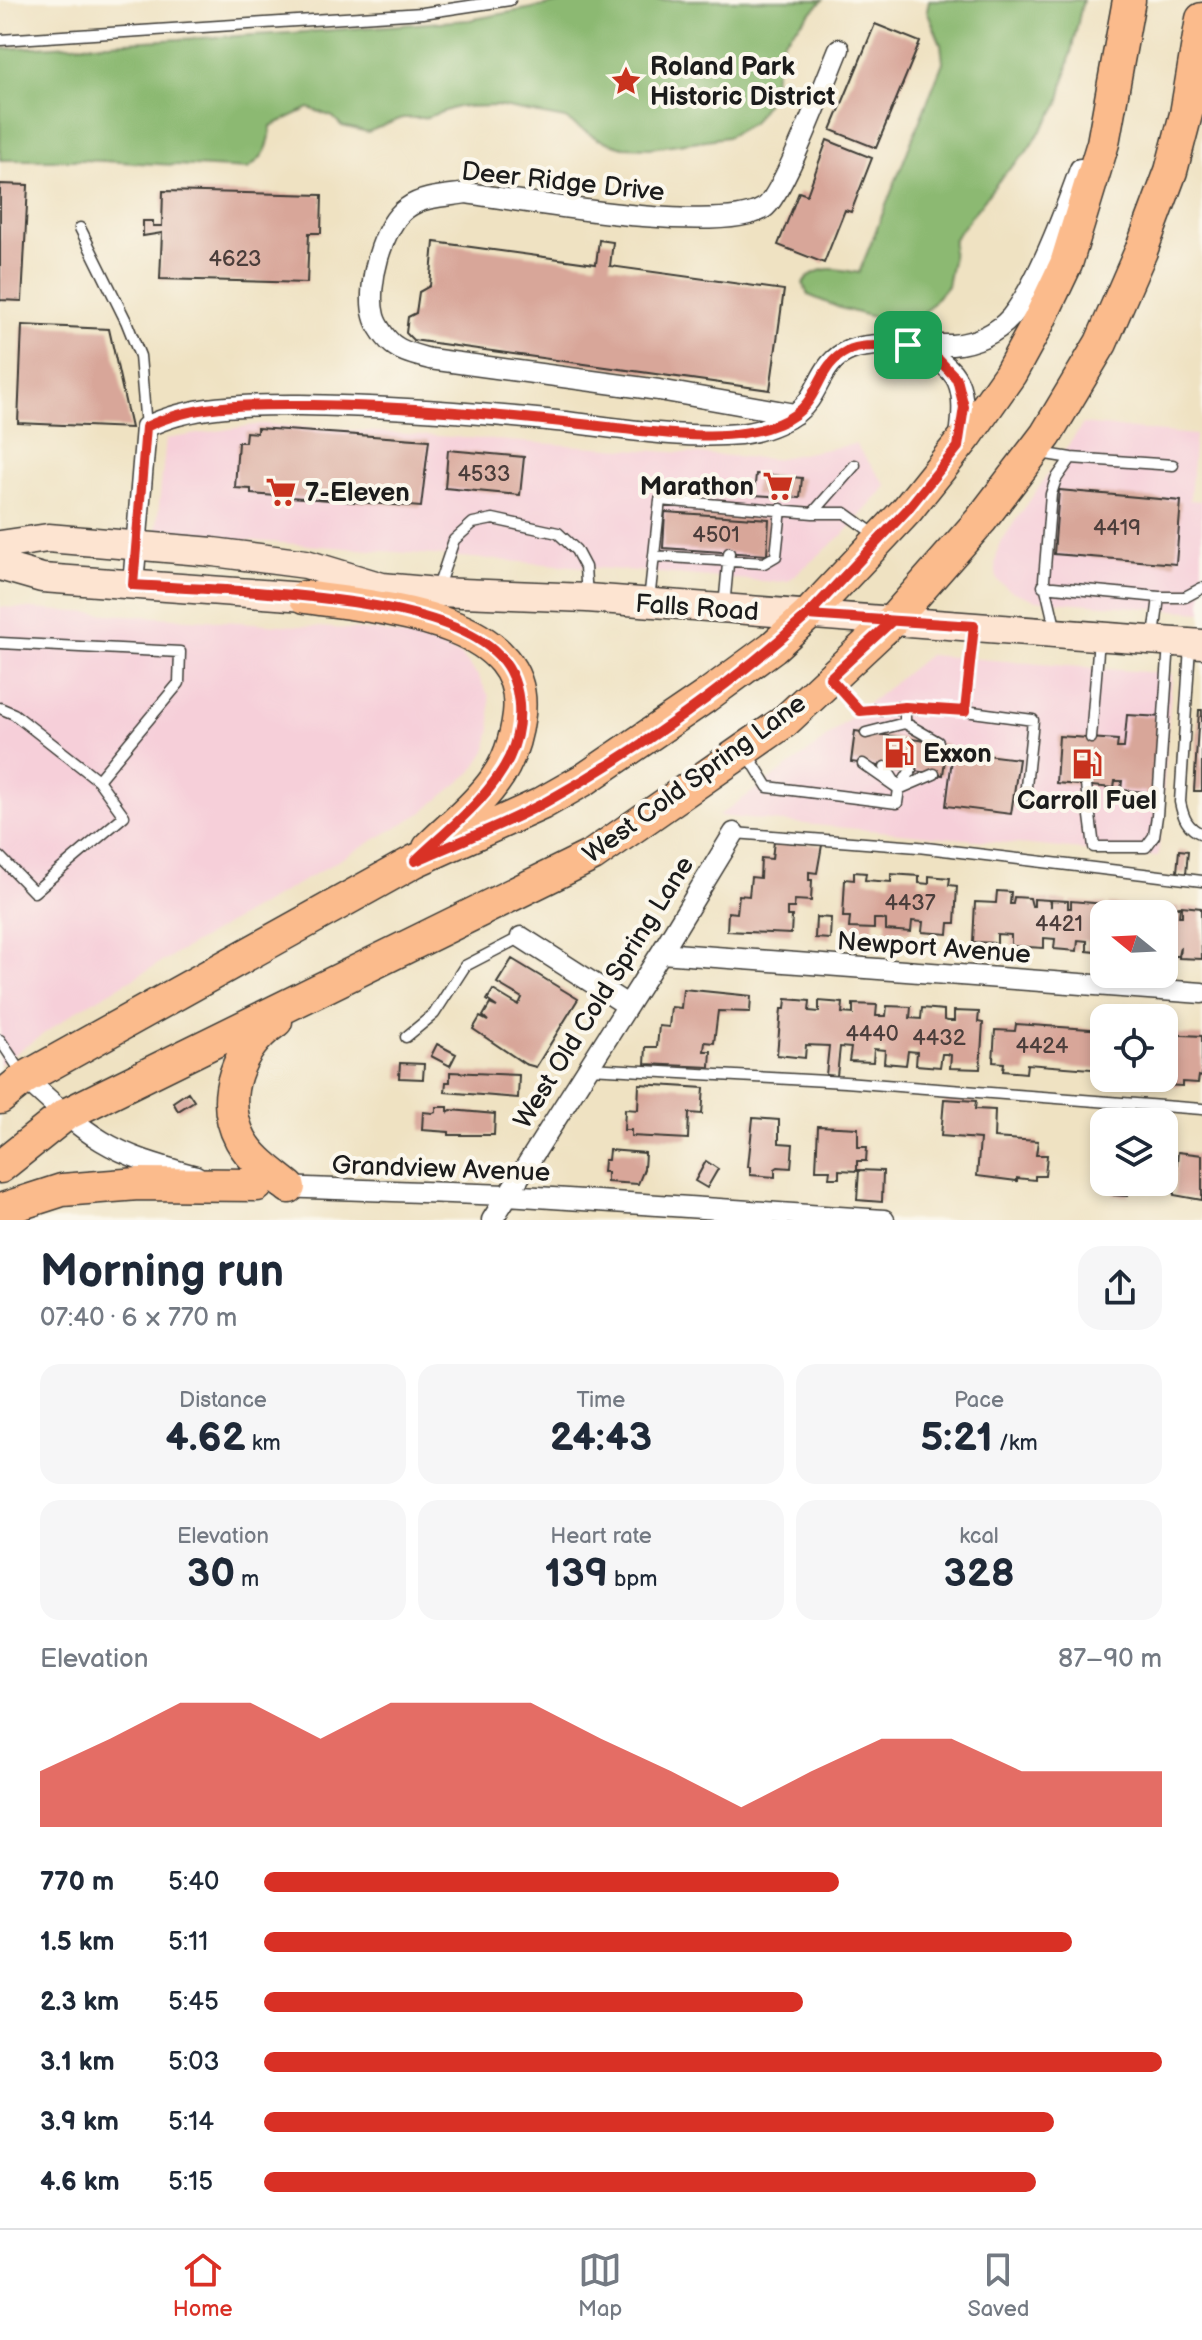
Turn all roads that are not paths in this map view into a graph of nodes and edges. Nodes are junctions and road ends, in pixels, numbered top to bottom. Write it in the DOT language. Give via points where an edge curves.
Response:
graph roads {
  1 [pos="510,0"];
  2 [pos="1129,0"];
  3 [pos="1202,19"];
  4 [pos="0,40"];
  5 [pos="839,49"];
  6 [pos="1118,69"];
  7 [pos="80,228"];
  8 [pos="908,345"];
  9 [pos="795,414"];
  10 [pos="146,427"];
  11 [pos="958,447"];
  12 [pos="1033,452"];
  13 [pos="1071,458"];
  14 [pos="855,465"];
  15 [pos="1173,465"];
  16 [pos="693,502"];
  17 [pos="732,505"];
  18 [pos="781,509"];
  19 [pos="813,513"];
  20 [pos="692,514"];
  21 [pos="732,517"];
  22 [pos="880,539"];
  23 [pos="0,545"];
  24 [pos="136,547"];
  25 [pos="654,556"];
  26 [pos="729,557"];
  27 [pos="0,566"];
  28 [pos="133,585"];
  29 [pos="1043,586"];
  30 [pos="382,587"];
  31 [pos="1202,588"];
  32 [pos="437,592"];
  33 [pos="305,597"];
  34 [pos="1159,597"];
  35 [pos="587,598"];
  36 [pos="649,603"];
  37 [pos="724,609"];
  38 [pos="808,615"];
  39 [pos="892,621"];
  40 [pos="974,626"];
  41 [pos="1056,633"];
  42 [pos="1099,637"];
  43 [pos="1179,642"];
  44 [pos="0,643"];
  45 [pos="830,678"];
  46 [pos="905,707"];
  47 [pos="0,708"];
  48 [pos="965,711"];
  49 [pos="905,723"];
  50 [pos="866,733"];
  51 [pos="889,736"];
  52 [pos="1091,738"];
  53 [pos="915,740"];
  54 [pos="938,742"];
  55 [pos="745,749"];
  56 [pos="863,764"];
  57 [pos="885,767"];
  58 [pos="911,770"];
  59 [pos="934,774"];
  60 [pos="98,780"];
  61 [pos="1086,785"];
  62 [pos="899,789"];
  63 [pos="1025,796"];
  64 [pos="734,833"];
  65 [pos="1202,834"];
  66 [pos="0,857"];
  67 [pos="415,861"];
  68 [pos="1202,881"];
  69 [pos="521,937"];
  70 [pos="661,953"];
  71 [pos="317,992"];
  72 [pos="1202,993"];
  73 [pos="627,1005"];
  74 [pos="406,1037"];
  75 [pos="0,1040"];
  76 [pos="586,1068"];
  77 [pos="25,1078"];
  78 [pos="0,1098"];
  79 [pos="1202,1109"];
  80 [pos="65,1115"];
  81 [pos="0,1167"];
  82 [pos="257,1185"];
  83 [pos="289,1187"];
  84 [pos="507,1195"];
  85 [pos="0,1210"];
  86 [pos="492,1220"];
  87 [pos="884,1220"];
  1 -- 4 [label="lane" via="423,13"];
  2 -- 6 [label="main road"];
  3 -- 12 [label="main road, West Cold Spring Lane" via="1175,157 1141,251 1101,343"];
  5 -- 9 [label="street, Deer Ridge Drive" via="784,180 765,208 736,219 673,218 467,193 434,197 409,206 392,221 371,291 374,318 395,346 430,359"];
  6 -- 8 [label="street" via="1048,249 1010,317 977,340"];
  6 -- 11 [label="main road" via="1103,143 1066,264 1010,374"];
  7 -- 10 [label="lane" via="140,356"];
  8 -- 9 [label="street" via="856,349 838,357"];
  8 -- 11 [label="street" via="936,357 957,379 964,407"];
  9 -- 10 [label="street" via="743,434 707,435 427,410 262,405 169,415"];
  10 -- 24 [label="street"];
  11 -- 22 [label="main road"];
  12 -- 13 [label="lane"];
  12 -- 39 [label="main road, West Cold Spring Lane"];
  13 -- 15 [label="lane"];
  13 -- 29 [label="lane" via="1051,494"];
  14 -- 19 [label="lane"];
  16 -- 17 [label="lane"];
  16 -- 20 [label="lane"];
  16 -- 25 [label="lane" via="660,500"];
  17 -- 18 [label="lane"];
  17 -- 21 [label="lane"];
  18 -- 19 [label="lane"];
  18 -- 26 [label="lane" via="776,556 764,563"];
  19 -- 22 [label="lane" via="845,513"];
  22 -- 38 [label="main road"];
  23 -- 24 [label="main road, Falls Road" via="48,538"];
  24 -- 28 [label="street"];
  24 -- 30 [label="main road, Falls Road" via="306,564"];
  25 -- 26 [label="lane"];
  25 -- 36 [label="lane"];
  26 -- 37 [label="lane"];
  27 -- 28 [label="main road, Falls Road" via="42,578"];
  28 -- 33 [label="main road, Falls Road"];
  29 -- 34 [label="lane"];
  29 -- 41 [label="lane"];
  30 -- 32 [label="main road, Falls Road"];
  30 -- 33 [label="main road, Falls Road"];
  31 -- 34 [label="lane" via="1185,597"];
  32 -- 35 [label="main road, Falls Road"];
  32 -- 35 [label="lane" via="454,540 473,523 493,519 558,533 585,567"];
  33 -- 67 [label="main road" via="429,617 496,652 515,683 520,705 510,756 494,783"];
  34 -- 43 [label="lane"];
  35 -- 36 [label="main road, Falls Road"];
  36 -- 37 [label="main road, Falls Road"];
  37 -- 38 [label="main road, Falls Road"];
  38 -- 39 [label="main road, Falls Road"];
  38 -- 67 [label="main road" via="773,647 585,779"];
  39 -- 40 [label="main road, Falls Road"];
  39 -- 45 [label="main road, West Cold Spring Lane"];
  40 -- 41 [label="main road, Falls Road"];
  40 -- 48 [label="lane"];
  41 -- 42 [label="main road, Falls Road"];
  42 -- 43 [label="main road, Falls Road"];
  42 -- 52 [label="lane"];
  43 -- 61 [label="lane" via="1154,836 1146,847 1094,847"];
  43 -- 65 [label="lane" via="1180,802 1188,824"];
  44 -- 60 [label="lane" via="180,652 179,683"];
  45 -- 46 [label="lane" via="860,711"];
  45 -- 55 [label="main road, West Cold Spring Lane" via="784,722"];
  46 -- 48 [label="lane"];
  46 -- 49 [label="lane"];
  47 -- 60 [label="lane"];
  48 -- 63 [label="lane" via="1033,720"];
  49 -- 50 [label="lane"];
  49 -- 51 [label="lane"];
  49 -- 53 [label="lane"];
  49 -- 54 [label="lane"];
  55 -- 62 [label="lane" via="768,787 897,803"];
  55 -- 71 [label="main road, West Cold Spring Lane" via="593,855"];
  56 -- 62 [label="lane"];
  57 -- 62 [label="lane"];
  58 -- 62 [label="lane"];
  59 -- 62 [label="lane"];
  60 -- 66 [label="lane" via="124,816 34,892"];
  64 -- 68 [label="lane" via="918,847"];
  64 -- 70 [label="street, West Old Cold Spring Lane"];
  67 -- 77 [label="main road"];
  69 -- 73 [label="street"];
  69 -- 74 [label="lane" via="465,966 434,1014"];
  70 -- 72 [label="street, Newport Avenue"];
  70 -- 73 [label="street, West Old Cold Spring Lane"];
  71 -- 80 [label="main road, West Cold Spring Lane"];
  71 -- 83 [label="main road" via="260,1032 240,1061 230,1100 242,1142"];
  73 -- 76 [label="street, West Old Cold Spring Lane"];
  75 -- 77 [label="lane"];
  76 -- 79 [label="lane"];
  76 -- 84 [label="street, West Old Cold Spring Lane"];
  77 -- 78 [label="main road"];
  77 -- 80 [label="street, Grandview Avenue"];
  80 -- 81 [label="main road, West Cold Spring Lane"];
  80 -- 82 [label="street, Grandview Avenue" via="102,1142 139,1158 197,1176"];
  82 -- 83 [label="street, Grandview Avenue"];
  82 -- 85 [label="main road" via="90,1187 62,1190"];
  83 -- 84 [label="street, Grandview Avenue"];
  84 -- 86 [label="street, West Old Cold Spring Lane"];
  84 -- 87 [label="street, Grandview Avenue"];
}
